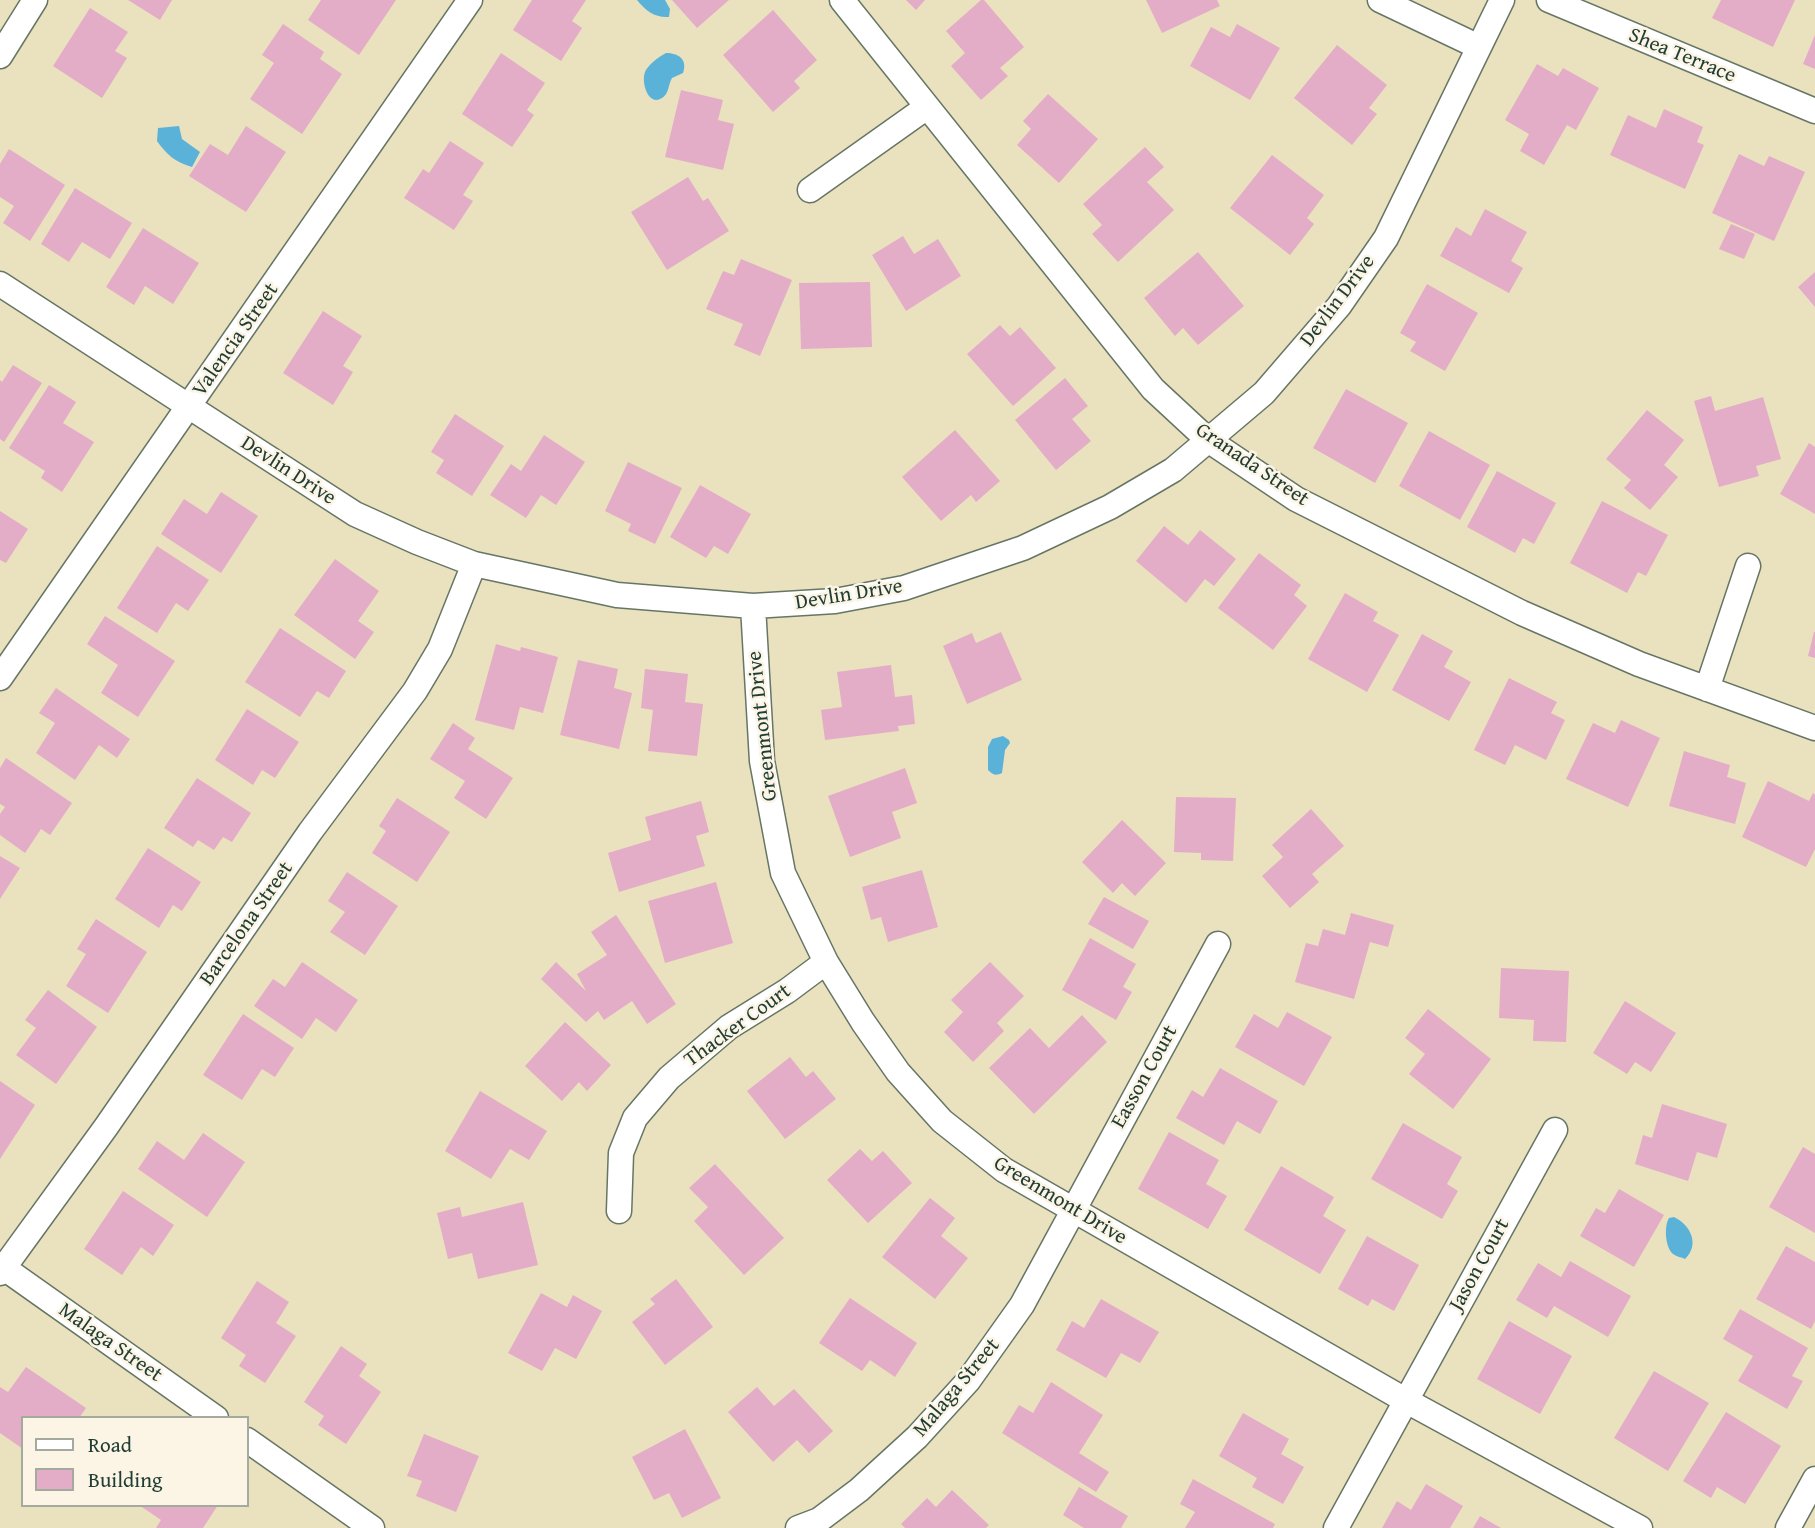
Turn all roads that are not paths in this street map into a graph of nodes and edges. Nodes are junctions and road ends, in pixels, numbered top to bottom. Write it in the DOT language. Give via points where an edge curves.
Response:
graph roads {
  1 [pos="35,0"];
  2 [pos="470,0"];
  3 [pos="842,0"];
  4 [pos="1380,0"];
  5 [pos="1502,0"];
  6 [pos="1549,0"];
  7 [pos="1479,47"];
  8 [pos="0,56"];
  9 [pos="927,107"];
  10 [pos="1815,111"];
  11 [pos="810,190"];
  12 [pos="0,284"];
  13 [pos="189,407"];
  14 [pos="1208,440"];
  15 [pos="474,565"];
  16 [pos="1748,566"];
  17 [pos="753,607"];
  18 [pos="0,678"];
  19 [pos="1707,689"];
  20 [pos="1815,728"];
  21 [pos="1218,944"];
  22 [pos="826,962"];
  23 [pos="1555,1130"];
  24 [pos="1073,1210"];
  25 [pos="619,1211"];
  26 [pos="2,1270"];
  27 [pos="1405,1400"];
  28 [pos="213,1416"];
  29 [pos="248,1441"];
  30 [pos="1815,1479"];
  31 [pos="814,1525"];
  32 [pos="372,1528"];
  33 [pos="1336,1528"];
  34 [pos="1640,1528"];
  35 [pos="1788,1528"];
  1 -- 8 [label="street"];
  2 -- 13 [label="street, Valencia Street"];
  3 -- 9 [label="street, Granada Street"];
  4 -- 7 [label="street"];
  5 -- 7 [label="street, Devlin Drive"];
  6 -- 10 [label="street, Shea Terrace"];
  7 -- 14 [label="street, Devlin Drive" via="1386,238 1339,306 1264,393"];
  9 -- 11 [label="street"];
  9 -- 14 [label="street, Granada Street" via="1153,389"];
  12 -- 13 [label="street, Devlin Drive"];
  13 -- 15 [label="street, Devlin Drive" via="355,514"];
  13 -- 18 [label="street, Valencia Street"];
  14 -- 17 [label="street, Devlin Drive" via="1173,470 1110,507 1023,548 904,588 835,601"];
  14 -- 19 [label="street, Granada Street" via="1296,499 1522,612"];
  15 -- 17 [label="street, Devlin Drive" via="617,595"];
  15 -- 26 [label="street, Barcelona Street" via="440,649 415,691 310,832"];
  16 -- 19 [label="street"];
  17 -- 22 [label="street, Greenmont Drive" via="762,761 783,873"];
  19 -- 20 [label="street, Granada Street"];
  21 -- 24 [label="street, Easson Court"];
  22 -- 24 [label="street, Greenmont Drive" via="898,1072 942,1121 1004,1170"];
  22 -- 25 [label="street, Thacker Court" via="729,1027 669,1078 635,1118 621,1153"];
  23 -- 27 [label="street, Jason Court"];
  24 -- 27 [label="street, Greenmont Drive"];
  24 -- 31 [label="street, Malaga Street" via="1023,1305 968,1381 917,1437"];
  26 -- 28 [label="street, Malaga Street"];
  27 -- 33 [label="street, Jason Court"];
  27 -- 34 [label="street, Greenmont Drive"];
  29 -- 32 [label="street"];
  30 -- 35 [label="street"];
}
